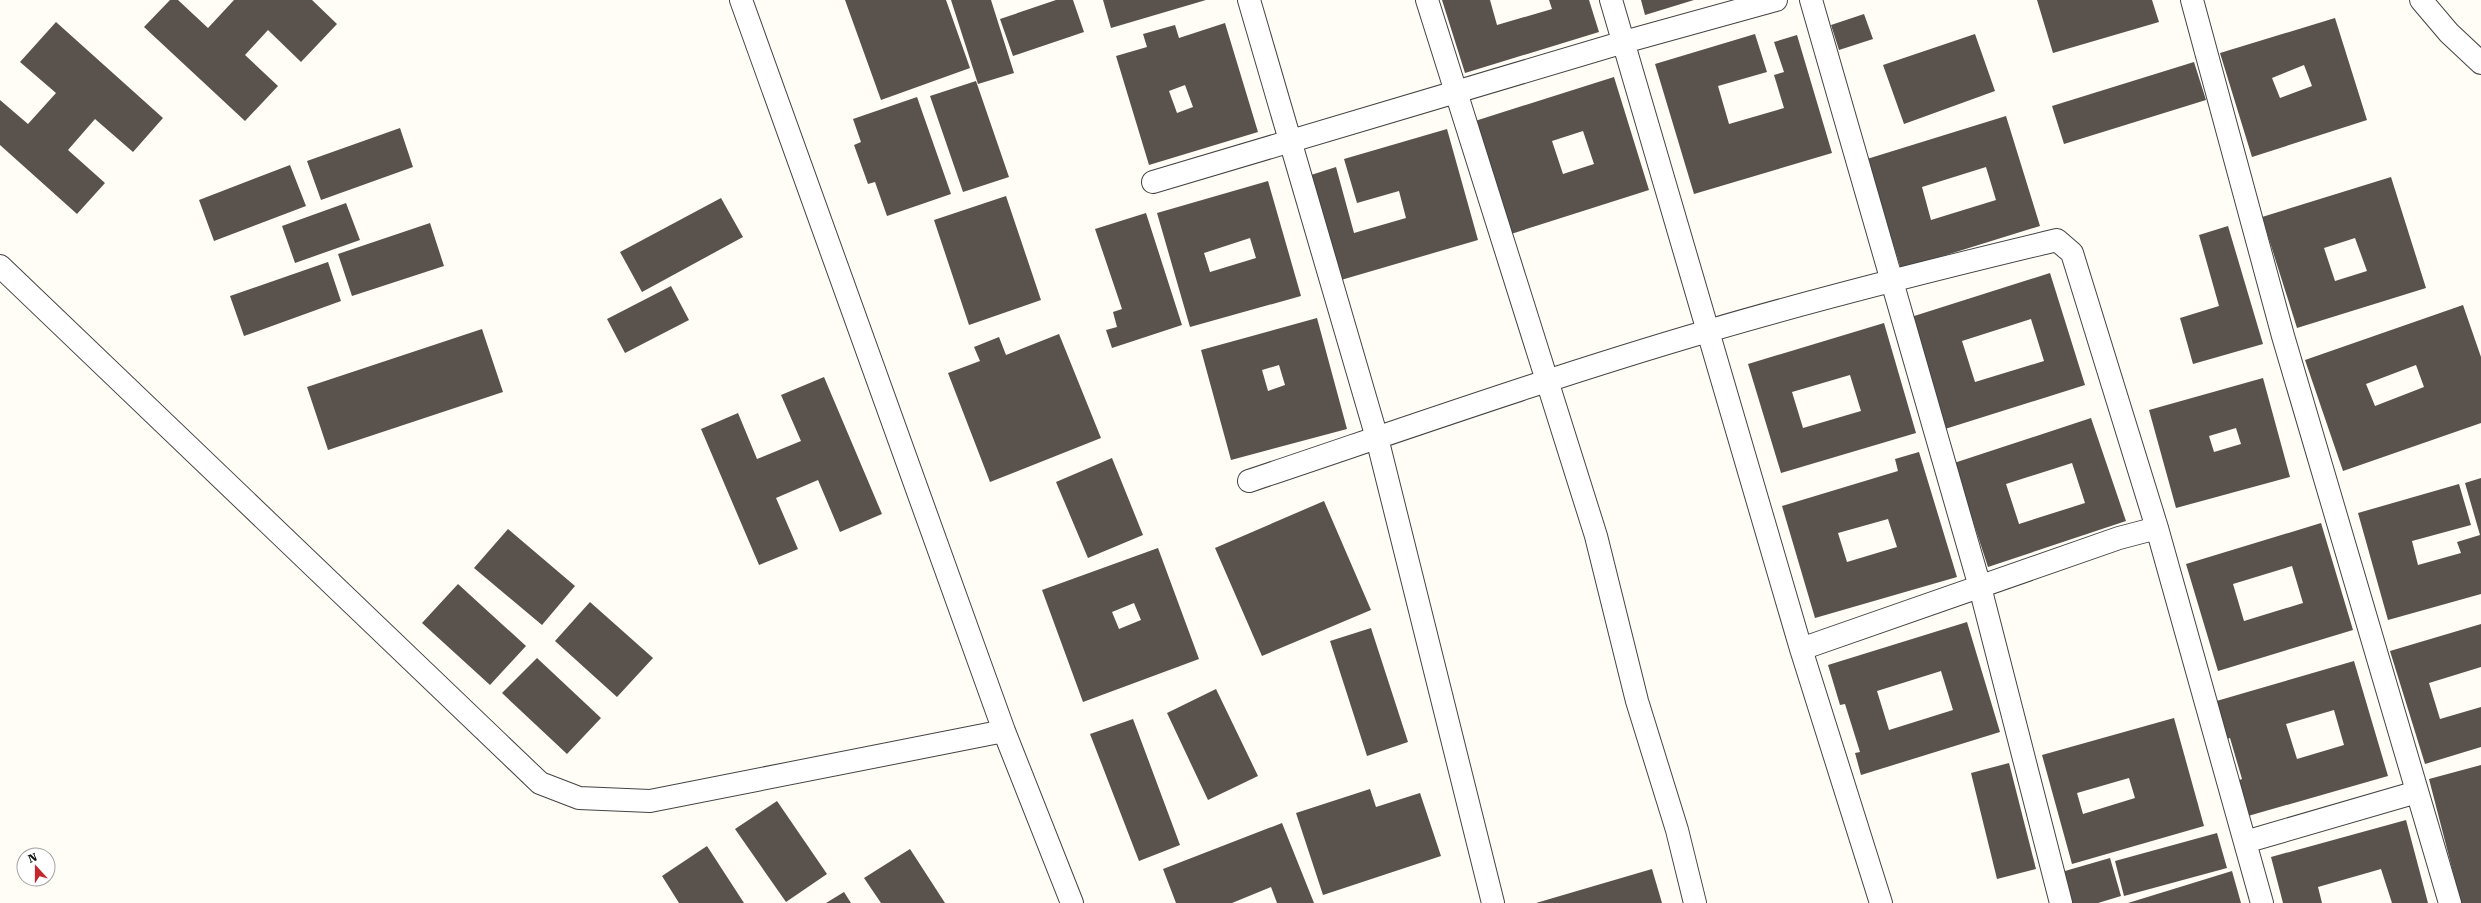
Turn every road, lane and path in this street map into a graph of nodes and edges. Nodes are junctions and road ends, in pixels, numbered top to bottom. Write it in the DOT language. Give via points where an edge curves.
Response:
graph roads {
  1 [pos="742,0"];
  2 [pos="1249,0"];
  3 [pos="1427,0"];
  4 [pos="1611,0"];
  5 [pos="1776,0"];
  6 [pos="1811,0"];
  7 [pos="2192,0"];
  8 [pos="2421,0"];
  9 [pos="1624,42"];
  10 [pos="2481,63"];
  11 [pos="1454,93"];
  12 [pos="1290,142"];
  13 [pos="1153,182"];
  14 [pos="0,266"];
  15 [pos="1892,280"];
  16 [pos="1708,331"];
  17 [pos="1547,382"];
  18 [pos="1377,438"];
  19 [pos="1249,481"];
  20 [pos="2157,528"];
  21 [pos="1980,587"];
  22 [pos="1801,649"];
  23 [pos="1004,731"];
  24 [pos="2418,792"];
  25 [pos="2245,842"];
  26 [pos="1072,903"];
  27 [pos="1493,903"];
  28 [pos="1695,903"];
  29 [pos="1881,903"];
  30 [pos="2061,903"];
  31 [pos="2262,903"];
  32 [pos="2450,903"];
  1 -- 23 [label="street"];
  2 -- 12 [label="street"];
  3 -- 11 [label="street"];
  4 -- 9 [label="street"];
  5 -- 9 [label="street"];
  6 -- 15 [label="street"];
  7 -- 24 [label="street" via="2283,336"];
  8 -- 10 [label="street" via="2449,33"];
  9 -- 11 [label="street"];
  9 -- 16 [label="street"];
  11 -- 12 [label="street"];
  11 -- 17 [label="street"];
  12 -- 13 [label="street"];
  12 -- 18 [label="street"];
  14 -- 23 [label="street" via="540,783 579,798 650,801"];
  15 -- 16 [label="street"];
  15 -- 20 [label="street" via="2057,240 2072,253"];
  15 -- 21 [label="street"];
  16 -- 17 [label="street"];
  16 -- 22 [label="street"];
  17 -- 18 [label="street"];
  17 -- 28 [label="street" via="1596,536 1637,702 1677,830"];
  18 -- 19 [label="street"];
  18 -- 27 [label="street"];
  20 -- 21 [label="street" via="2119,538"];
  20 -- 25 [label="street"];
  21 -- 22 [label="street"];
  21 -- 30 [label="street"];
  22 -- 29 [label="street"];
  23 -- 26 [label="street"];
  24 -- 25 [label="street"];
  24 -- 32 [label="street"];
  25 -- 31 [label="street"];
}
